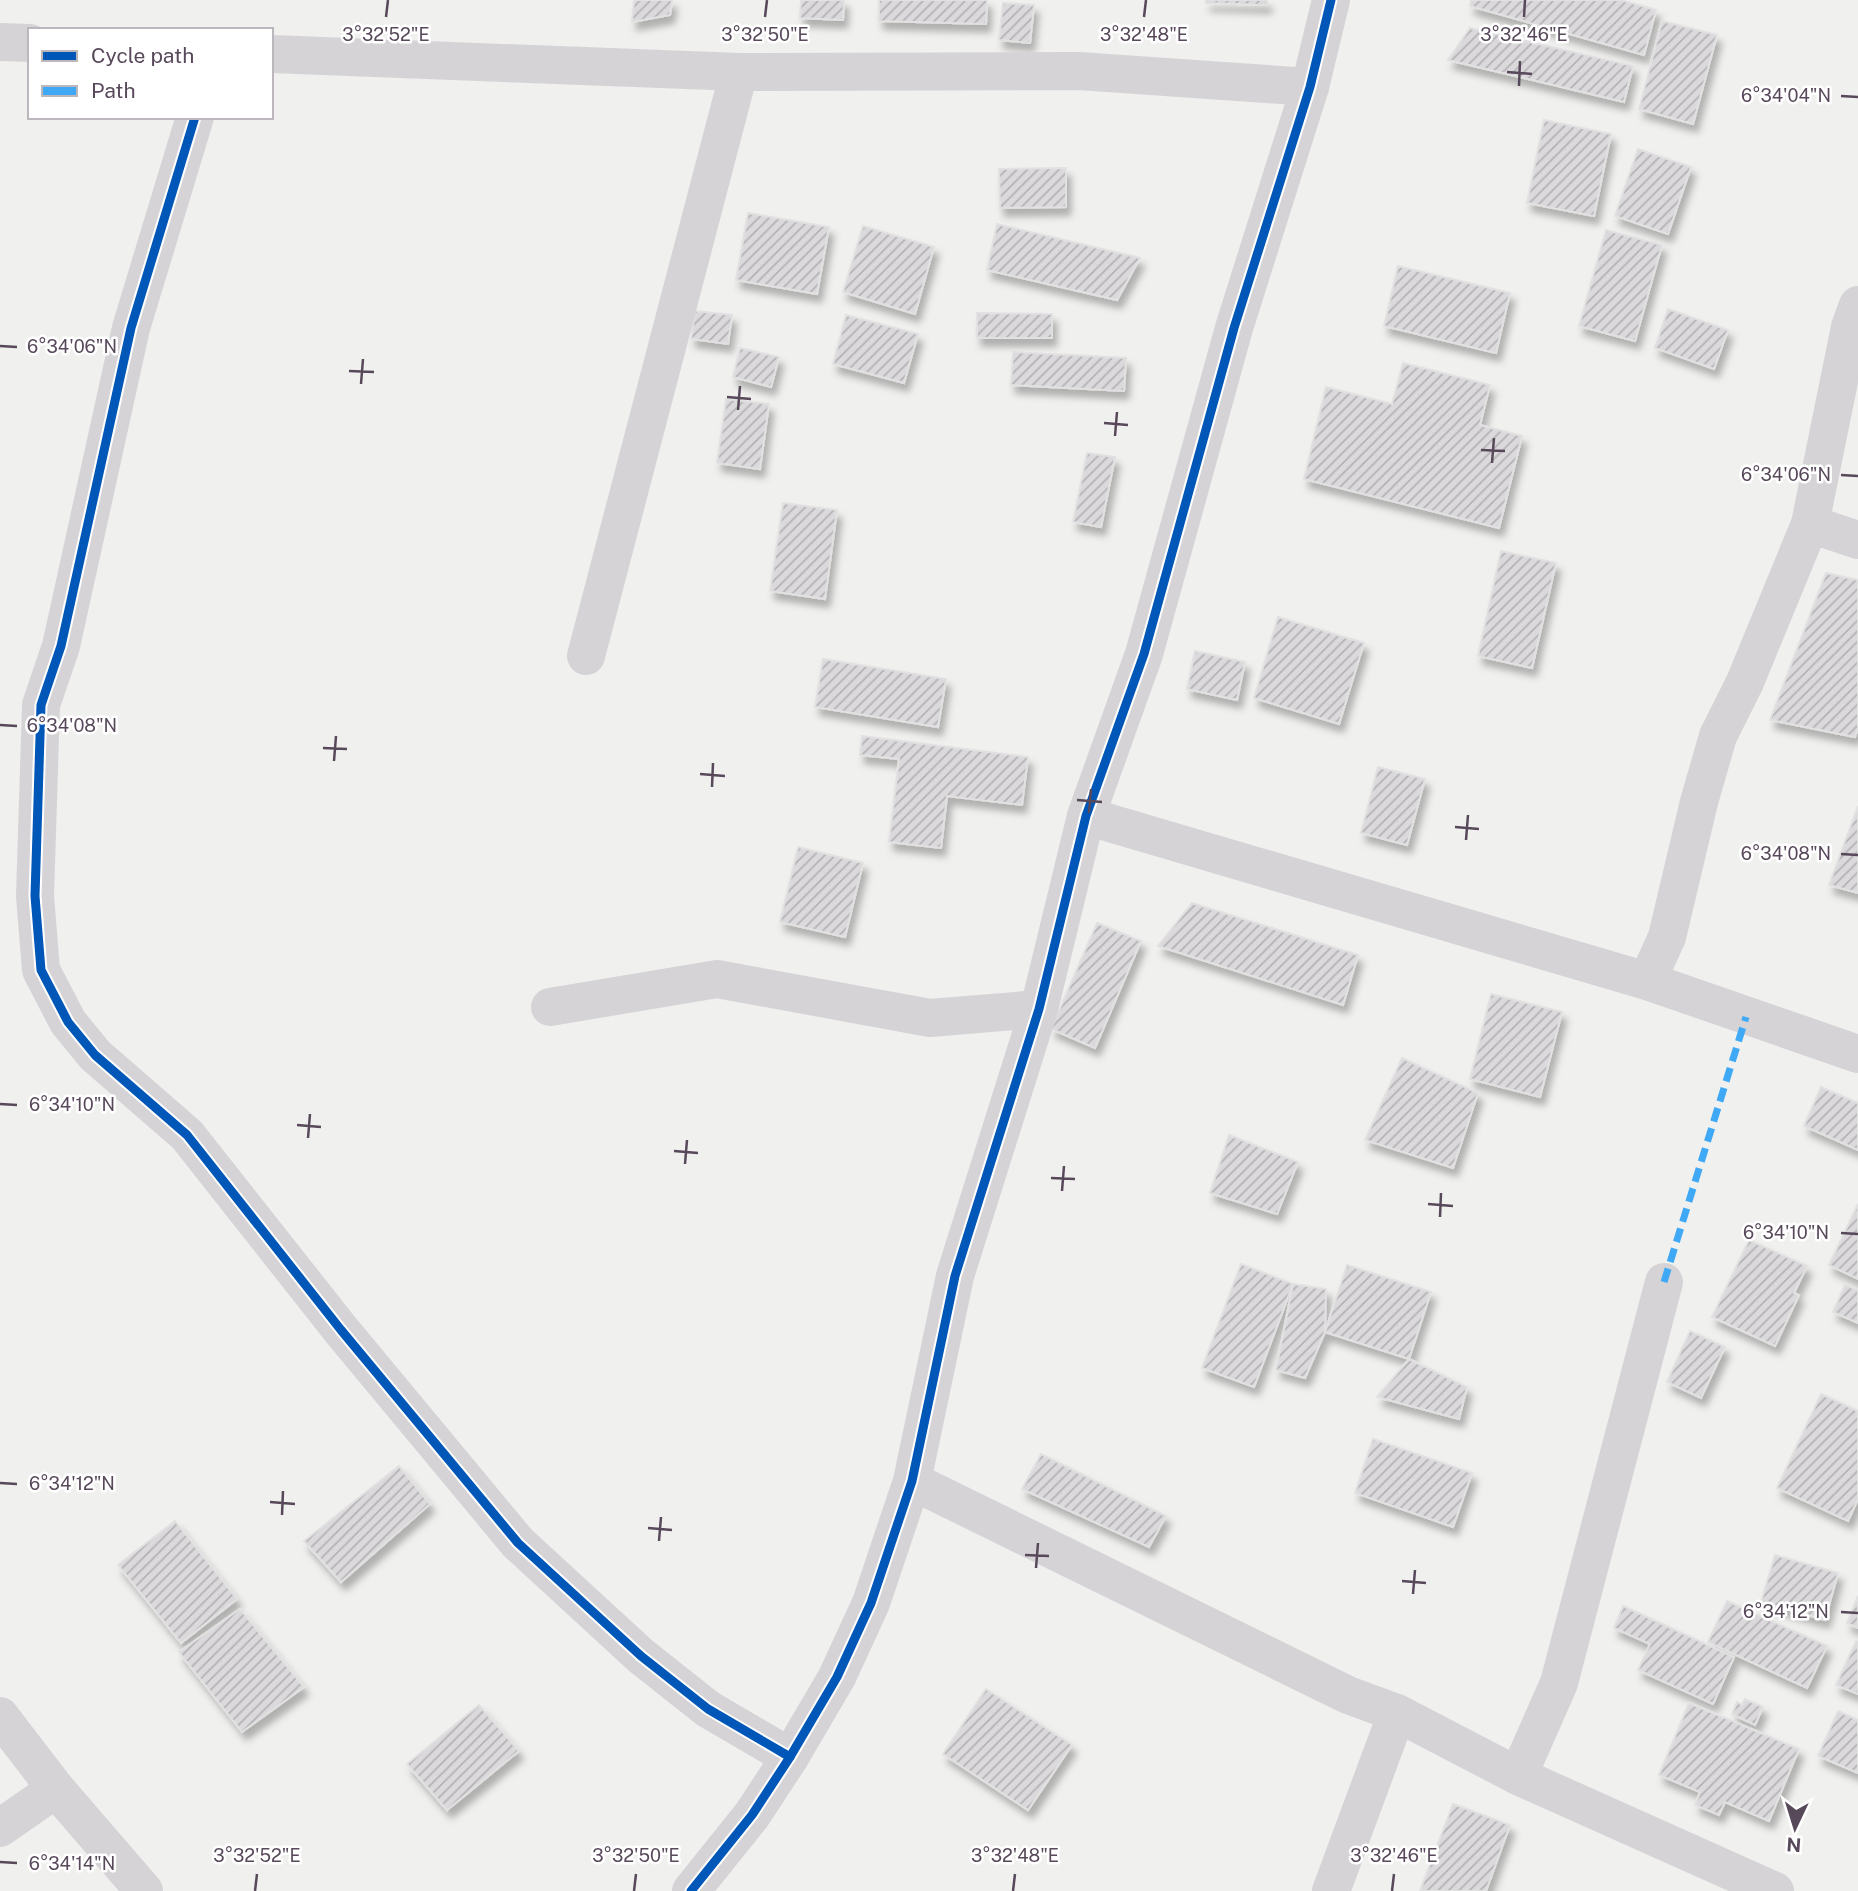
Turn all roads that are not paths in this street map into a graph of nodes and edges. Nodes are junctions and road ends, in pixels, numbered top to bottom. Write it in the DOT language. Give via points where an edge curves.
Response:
graph roads {
  1 [pos="1331,0"];
  2 [pos="0,42"];
  3 [pos="28,43"];
  4 [pos="273,54"];
  5 [pos="739,72"];
  6 [pos="1310,88"];
  7 [pos="194,119"];
  8 [pos="1858,305"];
  9 [pos="1810,524"];
  10 [pos="1858,540"];
  11 [pos="586,656"];
  12 [pos="1086,816"];
  13 [pos="1647,981"];
  14 [pos="550,1007"];
  15 [pos="1040,1009"];
  16 [pos="1858,1054"];
  17 [pos="1664,1282"];
  18 [pos="912,1481"];
  19 [pos="1397,1713"];
  20 [pos="0,1716"];
  21 [pos="790,1757"];
  22 [pos="1518,1776"];
  23 [pos="56,1789"];
  24 [pos="0,1828"];
  25 [pos="144,1891"];
  26 [pos="691,1891"];
  27 [pos="1331,1891"];
  28 [pos="1775,1891"];
  1 -- 6 [label="street"];
  2 -- 3 [label="street"];
  4 -- 5 [label="street"];
  5 -- 6 [label="street" via="1079,71"];
  5 -- 11 [label="street"];
  6 -- 12 [label="street" via="1234,328 1144,654"];
  7 -- 21 [label="street" via="131,328 61,646 41,705 35,896 41,970 68,1022 95,1055 187,1135 341,1330 518,1542 642,1656 708,1709"];
  8 -- 9 [label="street"];
  9 -- 10 [label="street"];
  9 -- 13 [label="street" via="1718,736 1667,937"];
  12 -- 13 [label="street"];
  12 -- 15 [label="street"];
  13 -- 16 [label="street"];
  14 -- 15 [label="street" via="717,979 930,1018"];
  15 -- 18 [label="street" via="955,1276"];
  17 -- 22 [label="street" via="1559,1683"];
  18 -- 19 [label="street" via="1348,1695"];
  18 -- 21 [label="street" via="871,1603 837,1677"];
  19 -- 22 [label="street"];
  19 -- 27 [label="street"];
  20 -- 23 [label="street"];
  21 -- 26 [label="street" via="752,1815"];
  22 -- 28 [label="street"];
  23 -- 24 [label="street"];
  23 -- 25 [label="street"];
}
